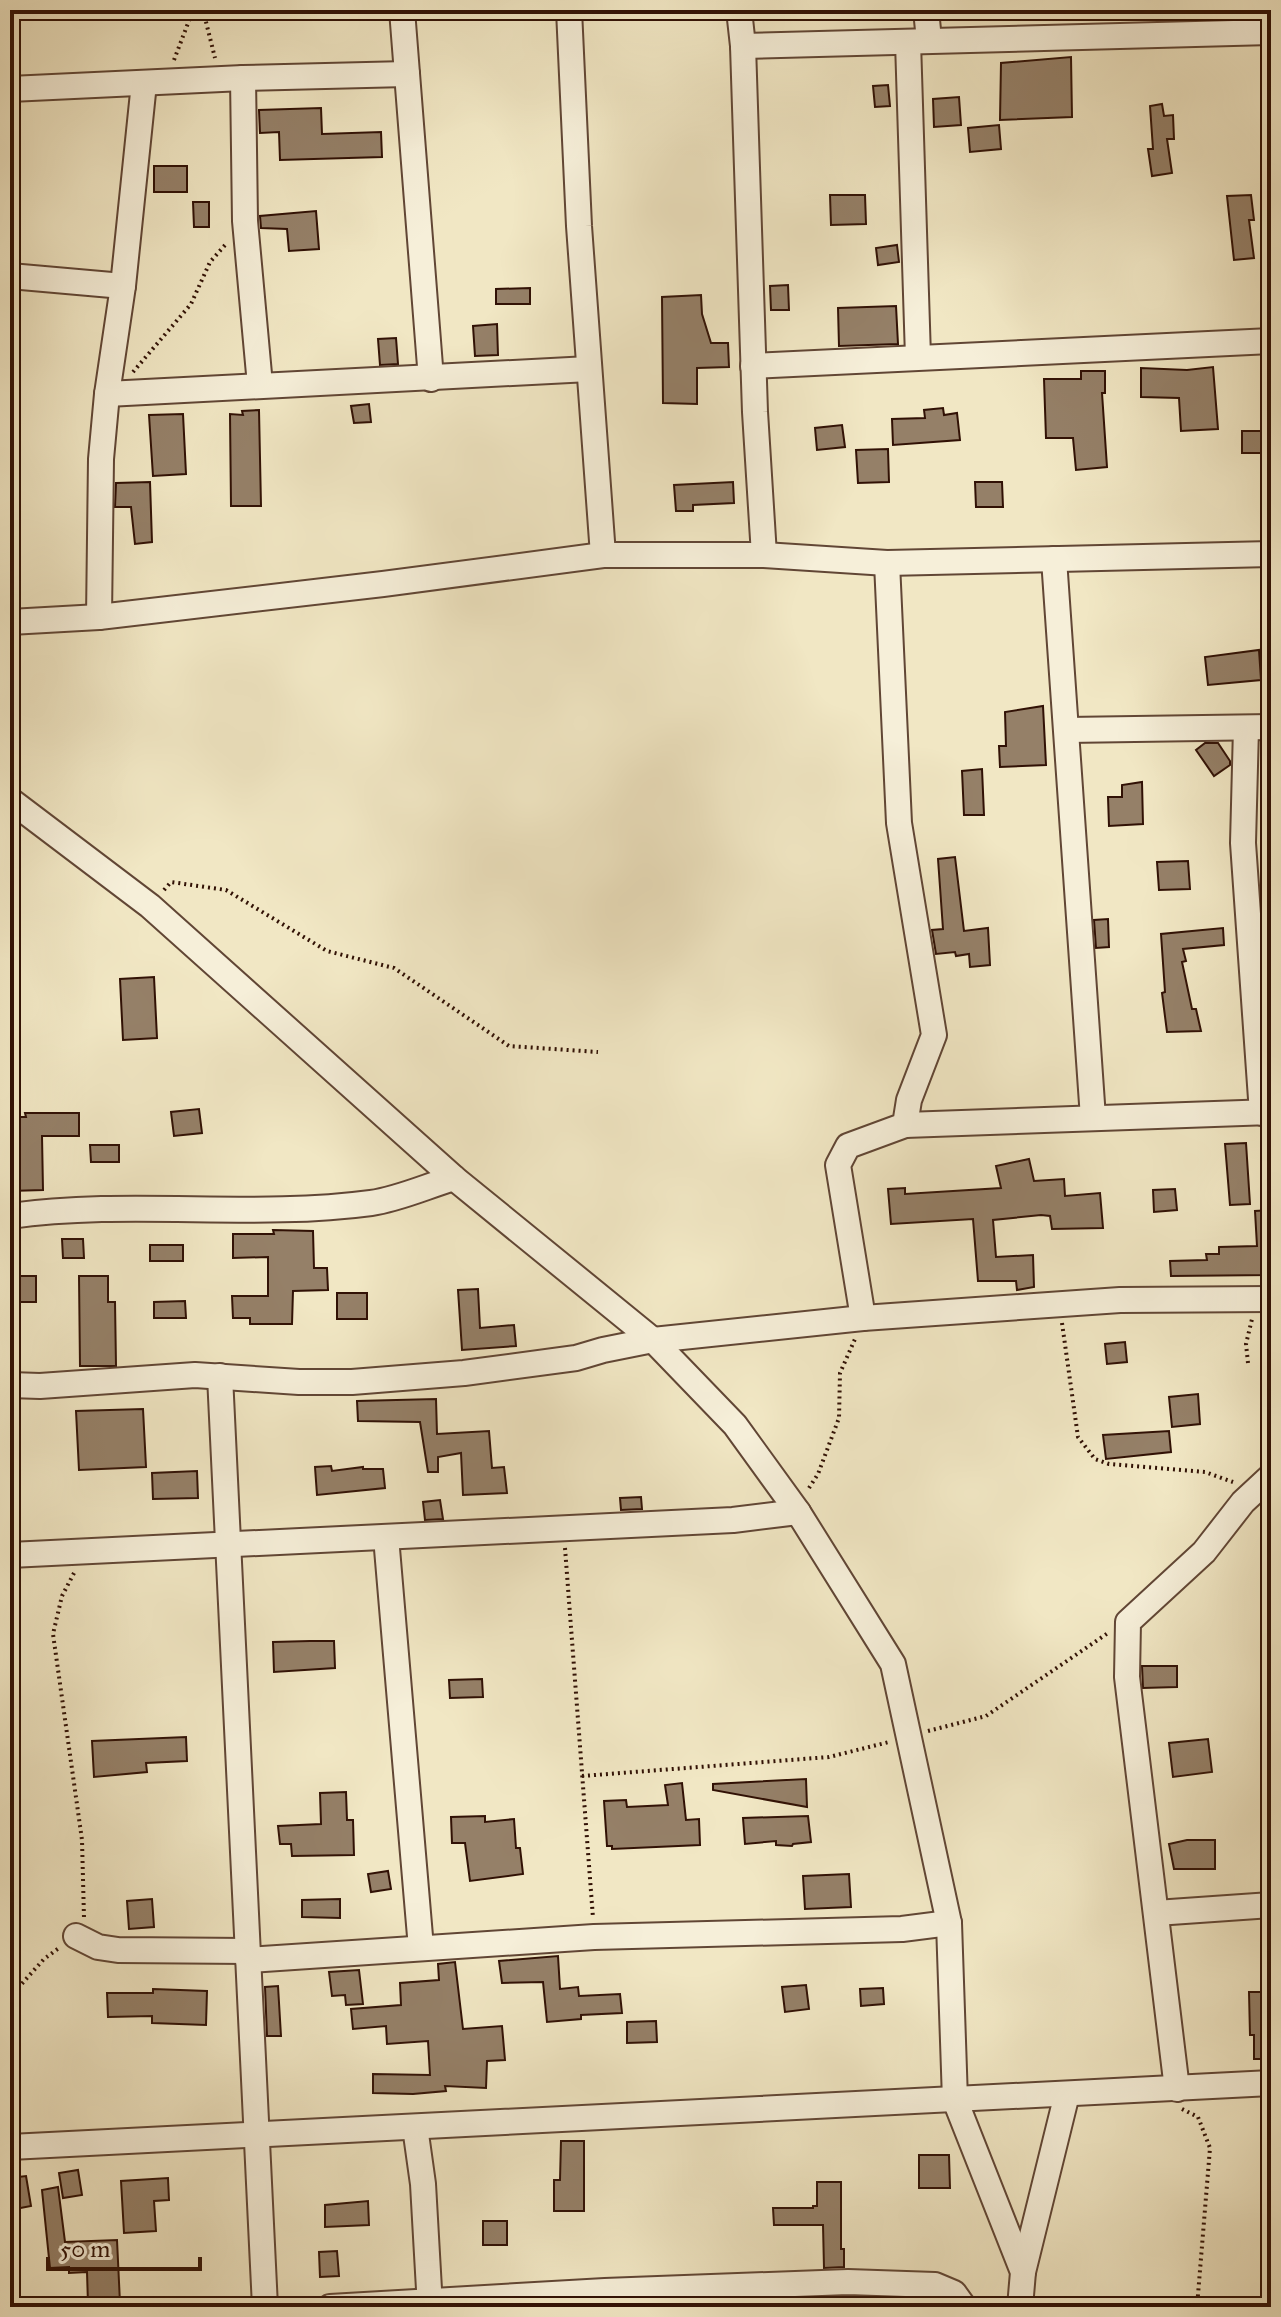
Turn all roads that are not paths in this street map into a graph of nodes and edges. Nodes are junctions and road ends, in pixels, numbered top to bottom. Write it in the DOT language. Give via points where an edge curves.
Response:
graph roads {
  1 [pos="402,10"];
  2 [pos="569,10"];
  3 [pos="739,10"];
  4 [pos="926,10"];
  5 [pos="1271,32"];
  6 [pos="918,41"];
  7 [pos="743,46"];
  8 [pos="407,74"];
  9 [pos="243,78"];
  10 [pos="150,83"];
  11 [pos="10,89"];
  12 [pos="10,276"];
  13 [pos="123,286"];
  14 [pos="1271,341"];
  15 [pos="918,357"];
  16 [pos="753,366"];
  17 [pos="589,369"];
  18 [pos="431,379"];
  19 [pos="260,385"];
  20 [pos="107,394"];
  21 [pos="1271,554"];
  22 [pos="603,555"];
  23 [pos="764,555"];
  24 [pos="1054,559"];
  25 [pos="887,563"];
  26 [pos="99,617"];
  27 [pos="10,622"];
  28 [pos="1271,727"];
  29 [pos="1246,728"];
  30 [pos="1067,730"];
  31 [pos="10,800"];
  32 [pos="1266,1113"];
  33 [pos="1093,1118"];
  34 [pos="905,1125"];
  35 [pos="454,1178"];
  36 [pos="10,1216"];
  37 [pos="1264,1300"];
  38 [pos="863,1318"];
  39 [pos="653,1340"];
  40 [pos="220,1376"];
  41 [pos="10,1385"];
  42 [pos="1262,1483"];
  43 [pos="798,1512"];
  44 [pos="386,1537"];
  45 [pos="228,1545"];
  46 [pos="10,1555"];
  47 [pos="1271,1905"];
  48 [pos="1156,1913"];
  49 [pos="949,1923"];
  50 [pos="76,1936"];
  51 [pos="421,1948"];
  52 [pos="248,1955"];
  53 [pos="1270,2084"];
  54 [pos="1177,2089"];
  55 [pos="1067,2094"];
  56 [pos="955,2100"];
  57 [pos="415,2127"];
  58 [pos="257,2135"];
  59 [pos="10,2147"];
  60 [pos="1023,2272"];
  61 [pos="430,2304"];
  62 [pos="265,2307"];
  63 [pos="330,2307"];
  64 [pos="964,2307"];
  65 [pos="1020,2307"];
  1 -- 8 [label="street"];
  2 -- 17 [label="street"];
  3 -- 7 [label="street"];
  4 -- 6 [label="street"];
  5 -- 6 [label="street"];
  6 -- 7 [label="street"];
  6 -- 15 [label="street"];
  7 -- 16 [label="street"];
  8 -- 9 [label="street"];
  8 -- 18 [label="street"];
  9 -- 10 [label="street"];
  9 -- 19 [label="street" via="245,221"];
  10 -- 11 [label="street"];
  10 -- 13 [label="street"];
  12 -- 13 [label="street"];
  13 -- 20 [label="street"];
  14 -- 15 [label="street"];
  15 -- 16 [label="street"];
  16 -- 23 [label="street"];
  17 -- 18 [label="street"];
  17 -- 22 [label="street"];
  18 -- 19 [label="street"];
  19 -- 20 [label="street"];
  20 -- 26 [label="street" via="98,490"];
  21 -- 24 [label="street"];
  22 -- 23 [label="street"];
  22 -- 26 [label="street"];
  23 -- 25 [label="street"];
  24 -- 25 [label="street"];
  24 -- 30 [label="street"];
  25 -- 34 [label="street" via="899,823 934,1035"];
  26 -- 27 [label="street"];
  28 -- 29 [label="street"];
  29 -- 30 [label="street"];
  29 -- 32 [label="street" via="1243,843"];
  30 -- 33 [label="street"];
  31 -- 35 [label="street" via="150,906"];
  32 -- 33 [label="street"];
  33 -- 34 [label="street"];
  34 -- 38 [label="street" via="848,1146 838,1165"];
  35 -- 36 [label="street" via="375,1202 297,1209 92,1209"];
  35 -- 39 [label="street"];
  37 -- 38 [label="street" via="1120,1300"];
  38 -- 39 [label="street"];
  39 -- 40 [label="street" via="576,1358 424,1377 299,1382"];
  39 -- 43 [label="street" via="735,1425"];
  40 -- 41 [label="street"];
  40 -- 45 [label="street"];
  42 -- 48 [label="street" via="1204,1552 1128,1622 1127,1677"];
  43 -- 44 [label="street" via="733,1520"];
  43 -- 49 [label="street" via="893,1664"];
  44 -- 45 [label="street"];
  44 -- 51 [label="street"];
  45 -- 46 [label="street"];
  45 -- 52 [label="street"];
  47 -- 48 [label="street"];
  48 -- 54 [label="street"];
  49 -- 51 [label="street"];
  49 -- 56 [label="street"];
  50 -- 52 [label="street" via="118,1950"];
  51 -- 52 [label="street"];
  52 -- 58 [label="street"];
  53 -- 54 [label="street"];
  54 -- 55 [label="street"];
  55 -- 56 [label="street"];
  55 -- 60 [label="street"];
  56 -- 57 [label="street"];
  56 -- 60 [label="street"];
  57 -- 58 [label="street"];
  57 -- 61 [label="street"];
  58 -- 59 [label="street"];
  58 -- 62 [label="street"];
  60 -- 65 [label="street"];
  61 -- 63 [label="street"];
  61 -- 64 [label="street" via="848,2282 935,2285 954,2293"];
}
